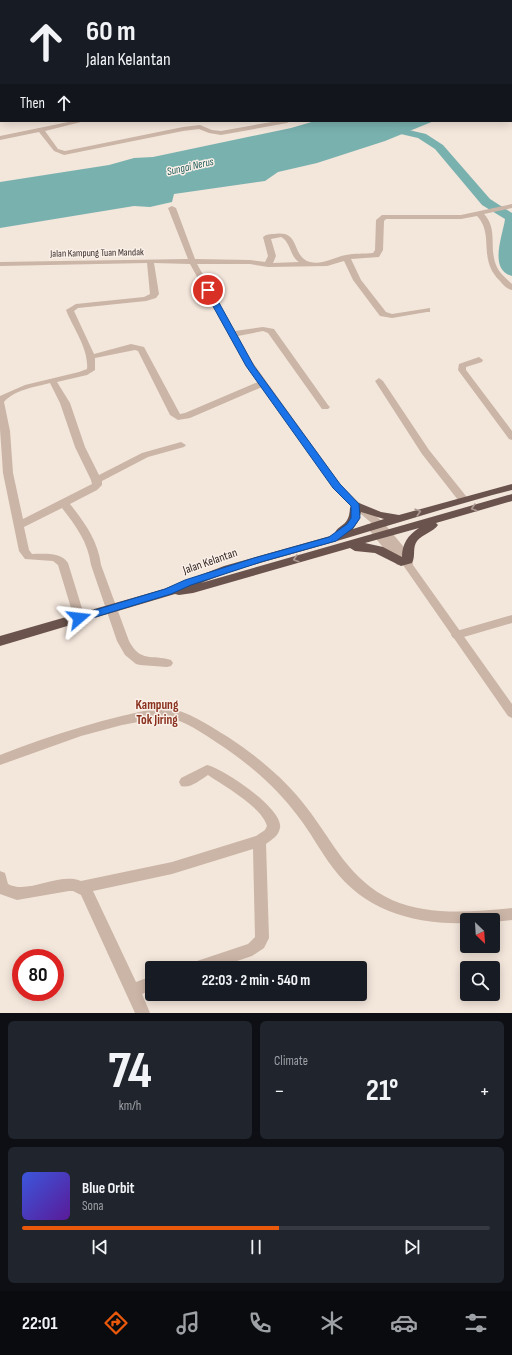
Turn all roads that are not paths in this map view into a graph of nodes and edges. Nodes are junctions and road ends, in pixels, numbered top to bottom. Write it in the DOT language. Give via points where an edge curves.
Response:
graph roads {
  1 [pos="77,122"];
  2 [pos="282,122"];
  3 [pos="41,130"];
  4 [pos="0,138"];
  5 [pos="511,206"];
  6 [pos="172,208"];
  7 [pos="482,212"];
  8 [pos="346,258"];
  9 [pos="150,261"];
  10 [pos="194,263"];
  11 [pos="0,264"];
  12 [pos="308,264"];
  13 [pos="268,265"];
  14 [pos="512,288"];
  15 [pos="427,310"];
  16 [pos="232,334"];
  17 [pos="90,357"];
  18 [pos="479,360"];
  19 [pos="52,380"];
  20 [pos="379,381"];
  21 [pos="262,384"];
  22 [pos="0,402"];
  23 [pos="325,407"];
  24 [pos="512,437"];
  25 [pos="180,445"];
  26 [pos="96,480"];
  27 [pos="512,487"];
  28 [pos="512,497"];
  29 [pos="462,498"];
  30 [pos="64,503"];
  31 [pos="357,507"];
  32 [pos="452,514"];
  33 [pos="400,518"];
  34 [pos="20,525"];
  35 [pos="375,525"];
  36 [pos="384,535"];
  37 [pos="332,539"];
  38 [pos="314,554"];
  39 [pos="406,562"];
  40 [pos="168,592"];
  41 [pos="111,609"];
  42 [pos="79,618"];
  43 [pos="512,619"];
  44 [pos="457,635"];
  45 [pos="0,641"];
  46 [pos="166,663"];
  47 [pos="512,713"];
  48 [pos="0,760"];
  49 [pos="185,782"];
  50 [pos="259,841"];
  51 [pos="0,877"];
  52 [pos="81,887"];
  53 [pos="512,914"];
  54 [pos="217,961"];
  55 [pos="145,986"];
  56 [pos="132,990"];
  57 [pos="143,1013"];
  1 -- 3 [label="street"];
  2 -- 3 [label="street" via="221,133 200,127 183,129 64,153 56,150"];
  3 -- 4 [label="street"];
  5 -- 7 [label="street"];
  6 -- 10 [label="street"];
  7 -- 8 [label="street, Jalan Kampung Tuan Mandak" via="461,217 385,217 380,220 378,253 372,256"];
  7 -- 14 [label="street" via="490,228 490,257 493,267"];
  8 -- 12 [label="street, Jalan Kampung Tuan Mandak" via="332,263"];
  8 -- 15 [label="street" via="357,280 383,314 392,316"];
  9 -- 10 [label="street, Jalan Kampung Tuan Mandak"];
  9 -- 11 [label="street, Jalan Kampung Tuan Mandak"];
  9 -- 17 [label="street" via="153,296 146,299 76,306 70,310"];
  10 -- 13 [label="street, Jalan Kampung Tuan Mandak" via="250,262"];
  10 -- 16 [label="street"];
  12 -- 13 [label="street, Jalan Kampung Tuan Mandak"];
  12 -- 13 [label="street" via="299,260 288,238 282,235 267,237 272,256"];
  16 -- 21 [label="street"];
  16 -- 23 [label="street" via="272,330 306,383"];
  17 -- 19 [label="street" via="92,366 88,372"];
  17 -- 21 [label="street" via="131,347 141,349 178,417 187,416"];
  18 -- 24 [label="street" via="464,364 462,370"];
  19 -- 22 [label="street" via="6,395"];
  19 -- 26 [label="street" via="65,403 80,447"];
  20 -- 29 [label="street" via="425,452"];
  21 -- 31 [label="street" via="337,486"];
  22 -- 34 [label="street" via="8,473"];
  25 -- 26 [label="street" via="145,455"];
  26 -- 30 [label="street" via="97,485 94,488"];
  27 -- 29 [label="highway, Jalan Kelantan"];
  28 -- 32 [label="highway, Jalan Kelantan, one-way"];
  33 -- 29 [label="highway, Jalan Kelantan, one-way"];
  30 -- 34 [label="street"];
  30 -- 41 [label="street" via="82,527 96,555 96,565"];
  31 -- 33 [label="highway" via="379,515"];
  31 -- 35 [label="street"];
  31 -- 37 [label="highway" via="353,523"];
  32 -- 36 [label="highway, Jalan Kelantan"];
  32 -- 39 [label="highway" via="417,535 409,544"];
  33 -- 35 [label="highway, Jalan Kelantan"];
  34 -- 42 [label="street" via="26,555 35,558 55,558 63,563"];
  35 -- 36 [label="street"];
  35 -- 37 [label="highway, Jalan Kelantan"];
  36 -- 38 [label="highway, Jalan Kelantan"];
  36 -- 39 [label="street"];
  37 -- 40 [label="highway, Jalan Kelantan" via="188,582"];
  38 -- 39 [label="highway" via="371,547"];
  38 -- 40 [label="highway, Jalan Kelantan, one-way" via="193,589"];
  39 -- 44 [label="street"];
  40 -- 41 [label="highway"];
  41 -- 42 [label="highway"];
  41 -- 46 [label="street" via="126,647 136,659"];
  42 -- 45 [label="highway"];
  43 -- 44 [label="street"];
  44 -- 47 [label="street"];
  48 -- 53 [label="street" via="81,730 116,721 173,713 241,752 276,782 309,820 337,864 373,897 397,908 422,914 475,918"];
  49 -- 50 [label="street" via="209,770 242,790 271,816 274,823 271,834"];
  50 -- 52 [label="street" via="172,868"];
  50 -- 54 [label="street" via="262,940 252,949"];
  51 -- 52 [label="street" via="2,888 17,894 69,885"];
  52 -- 56 [label="street" via="89,896"];
  55 -- 56 [label="street"];
  56 -- 57 [label="street"];
}
